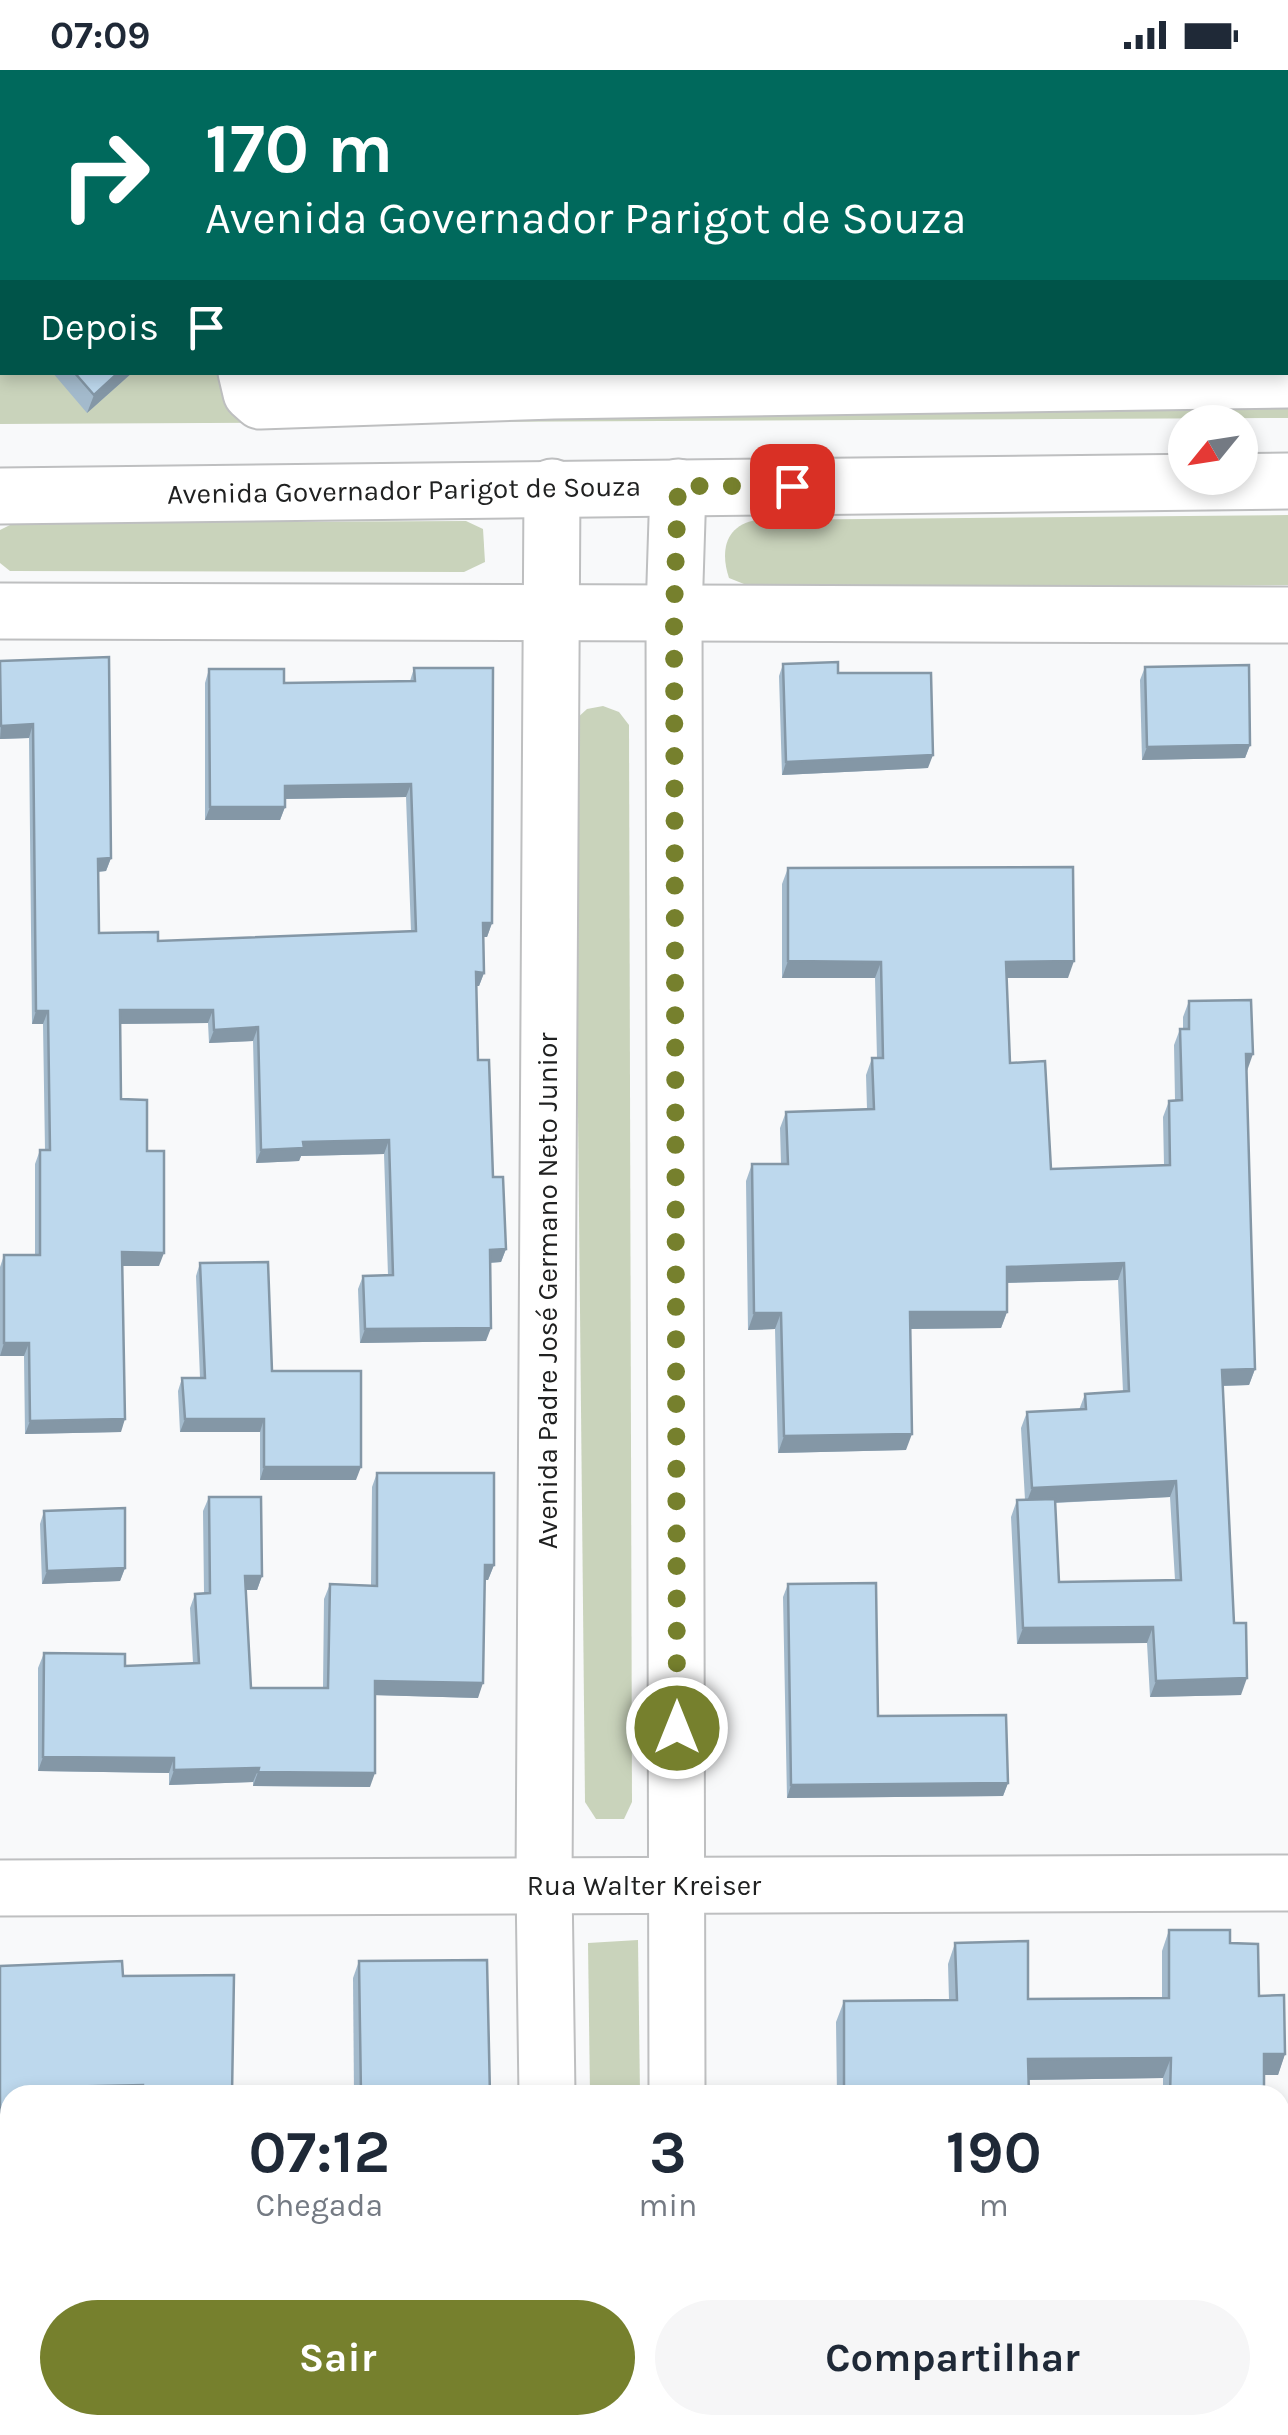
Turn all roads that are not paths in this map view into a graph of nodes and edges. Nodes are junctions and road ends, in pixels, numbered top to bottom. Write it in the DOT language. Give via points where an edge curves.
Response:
graph roads {
  1 [pos="247,375"];
  2 [pos="1096,376"];
  3 [pos="555,379"];
  4 [pos="1288,380"];
  5 [pos="1288,481"];
  6 [pos="678,486"];
  7 [pos="552,487"];
  8 [pos="0,496"];
  9 [pos="0,611"];
  10 [pos="552,612"];
  11 [pos="674,614"];
  12 [pos="1288,615"];
  13 [pos="1288,1883"];
  14 [pos="544,1884"];
  15 [pos="678,1886"];
  16 [pos="0,1888"];
  17 [pos="547,2085"];
  18 [pos="678,2085"];
  1 -- 3 [label="street" via="260,401"];
  2 -- 3 [label="street"];
  2 -- 4 [label="street"];
  5 -- 6 [label="street, Avenida Governador Parigot de Souza"];
  6 -- 7 [label="street, Avenida Governador Parigot de Souza"];
  6 -- 11 [label="street"];
  7 -- 8 [label="street, Avenida Governador Parigot de Souza"];
  7 -- 10 [label="street, Avenida Padre José Germano Neto Junior"];
  9 -- 10 [label="street"];
  10 -- 11 [label="street"];
  10 -- 14 [label="street, Avenida Padre José Germano Neto Junior"];
  11 -- 12 [label="street"];
  11 -- 15 [label="street"];
  13 -- 15 [label="street, Rua Walter Kreiser"];
  14 -- 15 [label="street, Rua Walter Kreiser"];
  14 -- 16 [label="street, Rua Walter Kreiser"];
  14 -- 17 [label="street, Avenida Padre José Germano Neto Junior"];
  15 -- 18 [label="street"];
}
